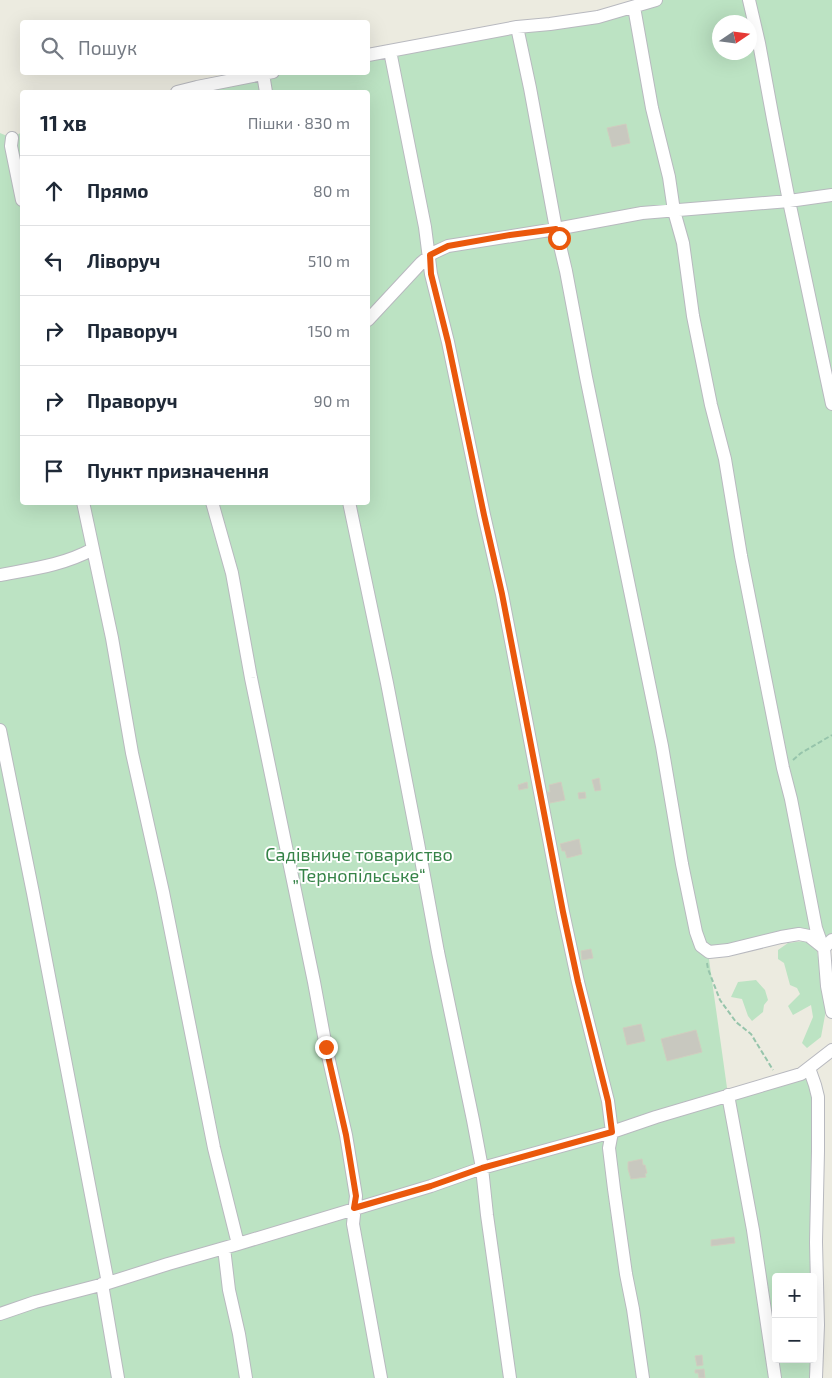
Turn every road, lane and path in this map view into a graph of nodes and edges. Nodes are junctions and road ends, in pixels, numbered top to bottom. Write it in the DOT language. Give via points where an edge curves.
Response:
graph roads {
  1 [pos="656,0"];
  2 [pos="750,0"];
  3 [pos="634,7"];
  4 [pos="518,27"];
  5 [pos="390,51"];
  6 [pos="370,55"];
  7 [pos="258,75"];
  8 [pos="268,75"];
  9 [pos="185,90"];
  10 [pos="266,90"];
  11 [pos="11,134"];
  12 [pos="20,190"];
  13 [pos="832,194"];
  14 [pos="789,201"];
  15 [pos="674,211"];
  16 [pos="556,229"];
  17 [pos="430,255"];
  18 [pos="370,318"];
  19 [pos="832,404"];
  20 [pos="84,505"];
  21 [pos="213,505"];
  22 [pos="350,505"];
  23 [pos="93,550"];
  24 [pos="0,575"];
  25 [pos="0,730"];
  26 [pos="832,735"];
  27 [pos="783,768"];
  28 [pos="828,944"];
  29 [pos="708,969"];
  30 [pos="832,1012"];
  31 [pos="832,1050"];
  32 [pos="809,1068"];
  33 [pos="779,1080"];
  34 [pos="728,1095"];
  35 [pos="612,1132"];
  36 [pos="482,1168"];
  37 [pos="354,1208"];
  38 [pos="238,1244"];
  39 [pos="224,1248"];
  40 [pos="105,1284"];
  41 [pos="0,1314"];
  42 [pos="118,1378"];
  43 [pos="246,1378"];
  44 [pos="380,1378"];
  45 [pos="510,1378"];
  46 [pos="642,1378"];
  47 [pos="775,1378"];
  48 [pos="816,1378"];
  1 -- 3 [label="street"];
  2 -- 14 [label="street"];
  3 -- 4 [label="street" via="598,17"];
  3 -- 15 [label="street"];
  4 -- 5 [label="street"];
  4 -- 16 [label="street"];
  5 -- 6 [label="street"];
  5 -- 17 [label="street"];
  7 -- 9 [label="street"];
  8 -- 10 [label="street"];
  11 -- 12 [label="street"];
  13 -- 14 [label="street"];
  14 -- 15 [label="street"];
  14 -- 19 [label="street"];
  15 -- 16 [label="street" via="642,213"];
  15 -- 27 [label="street" via="683,243 693,316 725,459"];
  16 -- 17 [label="street" via="448,246"];
  16 -- 28 [label="street" via="700,946 709,952 728,950 800,934"];
  17 -- 18 [label="street"];
  17 -- 35 [label="street" via="431,274 502,594 563,912 608,1101"];
  20 -- 23 [label="street"];
  21 -- 37 [label="street" via="232,574 346,1135 356,1196"];
  22 -- 36 [label="street"];
  23 -- 24 [label="street" via="77,558"];
  23 -- 38 [label="street" via="214,1148"];
  25 -- 40 [label="street"];
  26 -- 27 [label="path"];
  27 -- 28 [label="street" via="816,928"];
  28 -- 30 [label="street" via="826,986"];
  29 -- 33 [label="path" via="720,1000 736,1022 751,1034"];
  31 -- 32 [label="street"];
  32 -- 33 [label="street" via="801,1074"];
  32 -- 48 [label="street" via="818,1097"];
  33 -- 34 [label="street"];
  34 -- 35 [label="street"];
  34 -- 47 [label="street" via="753,1230"];
  35 -- 36 [label="street"];
  35 -- 46 [label="street" via="609,1148"];
  36 -- 37 [label="street"];
  36 -- 45 [label="street"];
  37 -- 38 [label="street"];
  37 -- 44 [label="street" via="353,1224"];
  38 -- 39 [label="street"];
  39 -- 40 [label="street"];
  39 -- 43 [label="street"];
  40 -- 41 [label="street"];
  40 -- 42 [label="street"];
}
